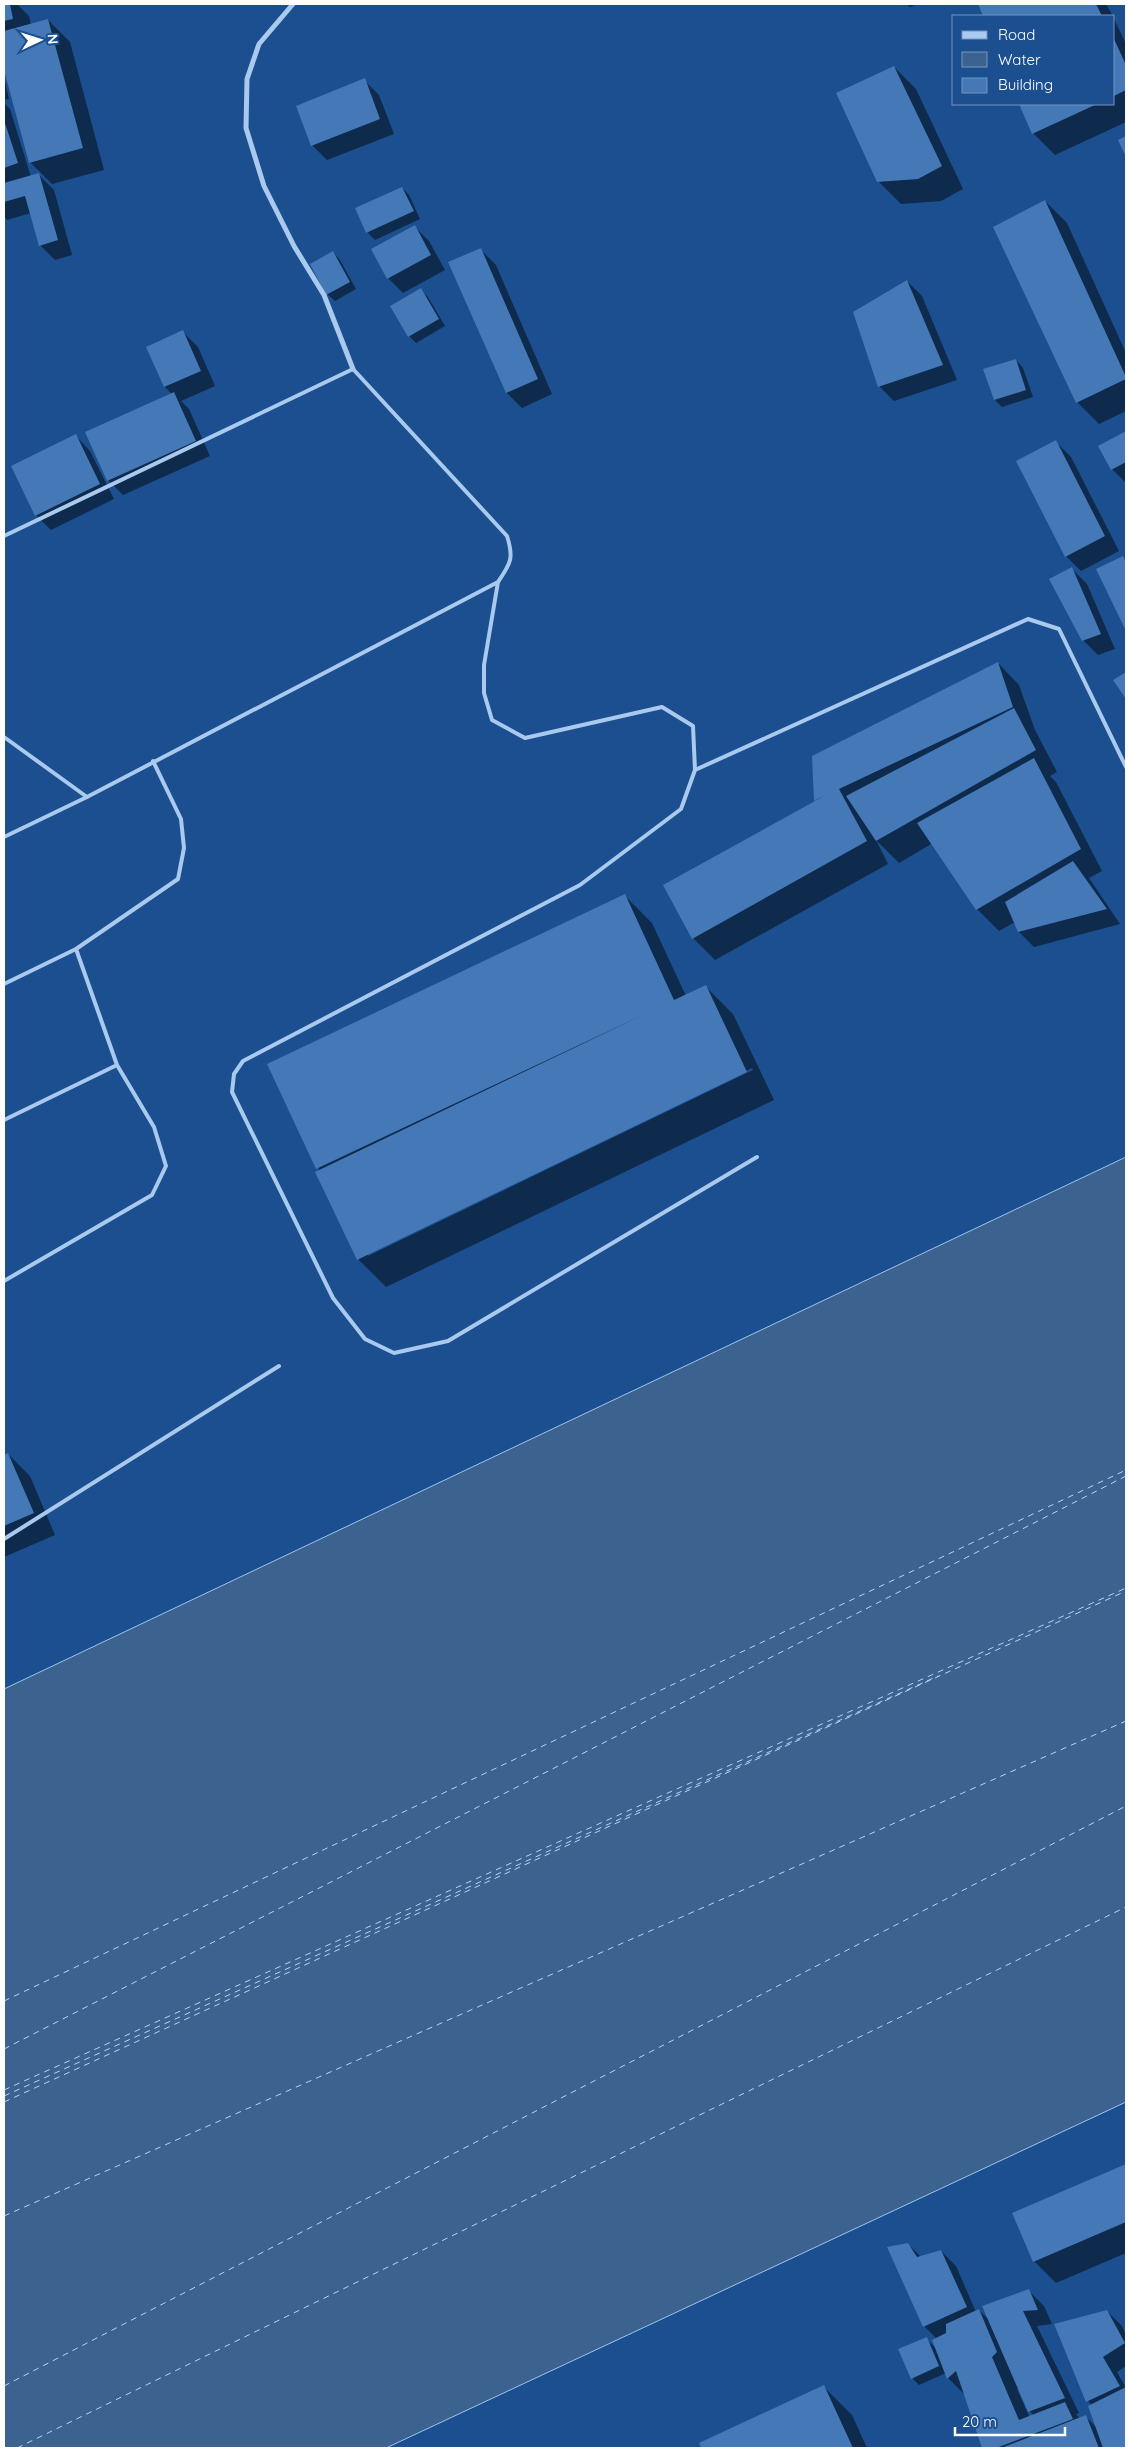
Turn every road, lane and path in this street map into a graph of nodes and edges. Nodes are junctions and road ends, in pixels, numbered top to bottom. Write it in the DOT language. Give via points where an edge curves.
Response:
graph roads {
  1 [pos="293,4"];
  2 [pos="353,369"];
  3 [pos="4,536"];
  4 [pos="498,582"];
  5 [pos="4,738"];
  6 [pos="153,761"];
  7 [pos="1126,767"];
  8 [pos="695,770"];
  9 [pos="87,797"];
  10 [pos="4,837"];
  11 [pos="76,949"];
  12 [pos="4,984"];
  13 [pos="117,1064"];
  14 [pos="4,1120"];
  15 [pos="757,1158"];
  16 [pos="4,1281"];
  17 [pos="279,1366"];
  18 [pos="4,1538"];
  1 -- 2 [label="street" via="259,44 247,79 246,128 264,186 294,246 324,295"];
  2 -- 3 [label="lane"];
  2 -- 4 [label="lane" via="507,536 512,552 509,566"];
  4 -- 6 [label="lane"];
  4 -- 8 [label="lane" via="484,665 484,693 492,720 525,738 662,707 693,726"];
  5 -- 9 [label="lane"];
  6 -- 9 [label="lane"];
  6 -- 11 [label="lane" via="181,819 184,848 178,879"];
  7 -- 8 [label="lane" via="1059,629 1028,619"];
  8 -- 15 [label="lane" via="681,809 580,885 243,1061 234,1074 232,1092 333,1298 365,1339 394,1354 448,1341"];
  9 -- 10 [label="lane"];
  11 -- 12 [label="lane"];
  11 -- 13 [label="lane"];
  13 -- 14 [label="lane"];
  13 -- 16 [label="lane" via="154,1128 166,1166 152,1195"];
  17 -- 18 [label="lane"];
}
